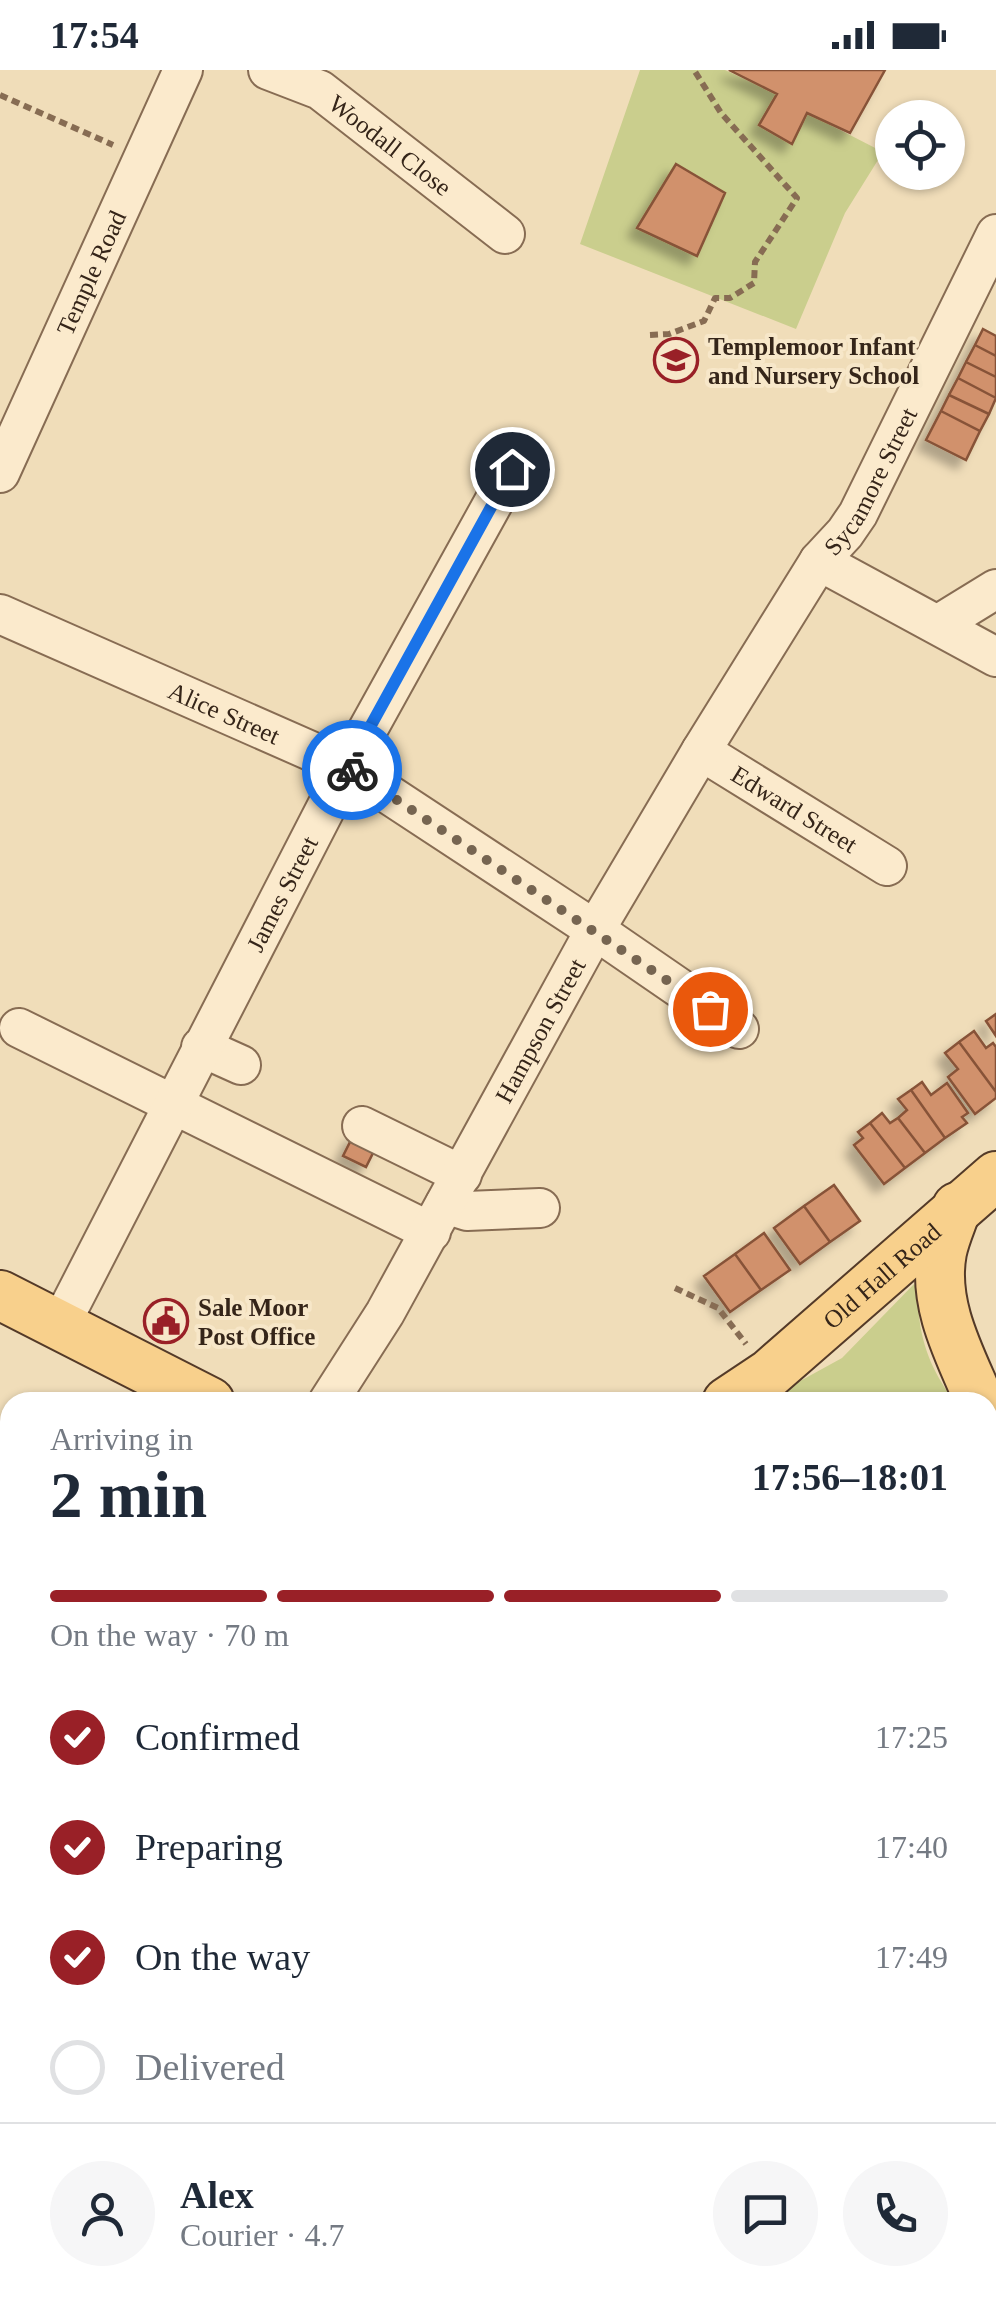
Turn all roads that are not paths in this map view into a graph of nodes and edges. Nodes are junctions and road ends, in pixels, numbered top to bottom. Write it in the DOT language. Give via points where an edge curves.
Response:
graph roads {
  1 [pos="183,70"];
  2 [pos="268,70"];
  3 [pos="505,234"];
  4 [pos="996,234"];
  5 [pos="512,469"];
  6 [pos="0,473"];
  7 [pos="819,561"];
  8 [pos="996,589"];
  9 [pos="0,614"];
  10 [pos="927,617"];
  11 [pos="996,657"];
  12 [pos="701,752"];
  13 [pos="348,767"];
  14 [pos="888,866"];
  15 [pos="595,930"];
  16 [pos="19,1028"];
  17 [pos="739,1029"];
  18 [pos="201,1047"];
  19 [pos="241,1065"];
  20 [pos="170,1105"];
  21 [pos="362,1126"];
  22 [pos="996,1176"];
  23 [pos="446,1204"];
  24 [pos="957,1207"];
  25 [pos="540,1208"];
  26 [pos="2,1297"];
  27 [pos="60,1324"];
  28 [pos="191,1392"];
  29 [pos="334,1392"];
  30 [pos="742,1392"];
  31 [pos="976,1392"];
  1 -- 6 [label="street, Temple Road"];
  2 -- 3 [label="street, Woodall Close" via="320,90"];
  4 -- 7 [label="street, Sycamore Street" via="858,514"];
  5 -- 13 [label="street, James Street"];
  7 -- 10 [label="street"];
  7 -- 12 [label="street, Hampson Street"];
  8 -- 10 [label="street"];
  9 -- 13 [label="street, Alice Street"];
  10 -- 11 [label="street"];
  12 -- 14 [label="street, Edward Street"];
  12 -- 15 [label="street, Hampson Street"];
  13 -- 15 [label="street, Alice Street"];
  13 -- 18 [label="street, James Street"];
  15 -- 17 [label="street, Alice Street"];
  15 -- 23 [label="street, Hampson Street"];
  16 -- 20 [label="street"];
  18 -- 19 [label="street"];
  18 -- 20 [label="street, James Street"];
  20 -- 23 [label="street"];
  20 -- 27 [label="street, James Street"];
  21 -- 23 [label="street"];
  22 -- 24 [label="main road, Old Hall Road"];
  23 -- 25 [label="street" via="467,1211"];
  23 -- 29 [label="street, Hampson Street"];
  24 -- 30 [label="main road, Old Hall Road"];
  24 -- 31 [label="main road" via="942,1252 940,1286"];
  26 -- 27 [label="main road"];
  27 -- 28 [label="main road"];
}
